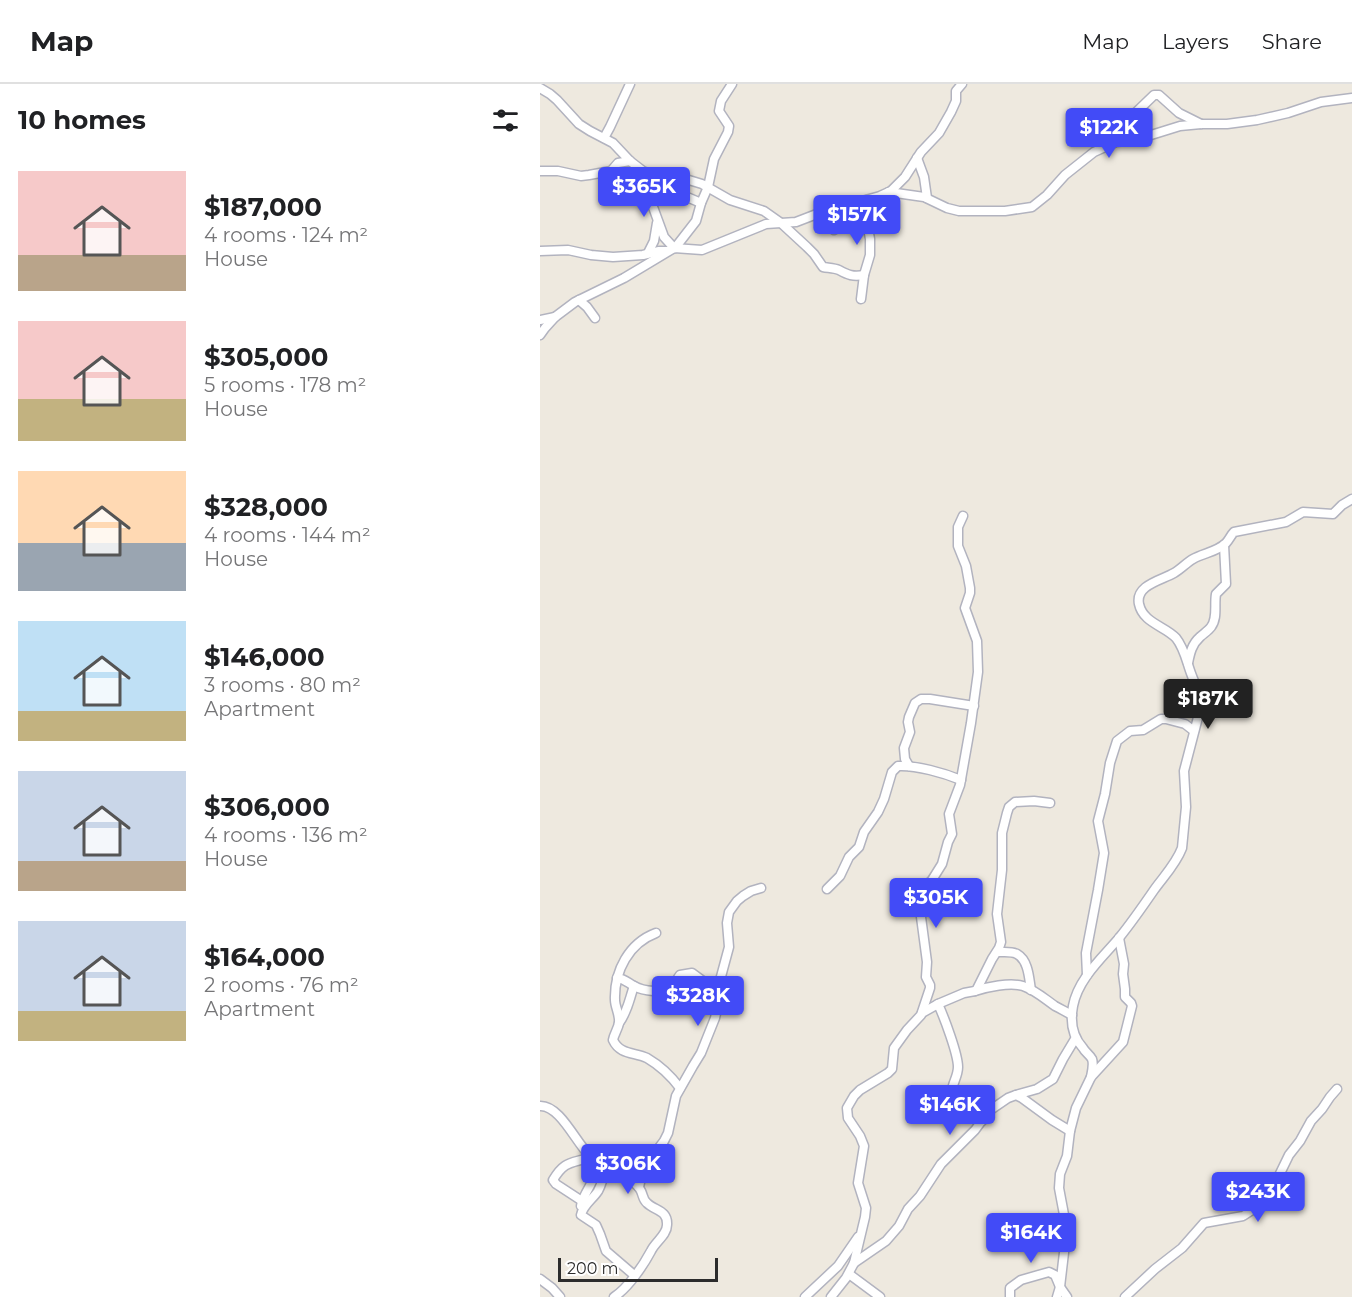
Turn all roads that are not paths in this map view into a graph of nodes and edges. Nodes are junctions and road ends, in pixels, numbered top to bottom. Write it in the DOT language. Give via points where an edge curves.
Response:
graph roads {
  1 [pos="630,84"];
  2 [pos="732,84"];
  3 [pos="962,84"];
  4 [pos="540,88"];
  5 [pos="1352,98"];
  6 [pos="1201,124"];
  7 [pos="604,138"];
  8 [pos="1113,143"];
  9 [pos="917,158"];
  10 [pos="630,161"];
  11 [pos="540,171"];
  12 [pos="658,177"];
  13 [pos="686,179"];
  14 [pos="708,188"];
  15 [pos="889,192"];
  16 [pos="927,198"];
  17 [pos="867,200"];
  18 [pos="701,203"];
  19 [pos="823,212"];
  20 [pos="658,220"];
  21 [pos="781,223"];
  22 [pos="834,230"];
  23 [pos="672,249"];
  24 [pos="540,250"];
  25 [pos="648,254"];
  26 [pos="864,275"];
  27 [pos="861,299"];
  28 [pos="579,300"];
  29 [pos="555,317"];
  30 [pos="596,318"];
  31 [pos="540,320"];
  32 [pos="540,335"];
  33 [pos="1352,499"];
  34 [pos="963,516"];
  35 [pos="1224,545"];
  36 [pos="1188,663"];
  37 [pos="974,706"];
  38 [pos="1194,731"];
  39 [pos="909,766"];
  40 [pos="961,780"];
  41 [pos="1050,803"];
  42 [pos="761,888"];
  43 [pos="828,889"];
  44 [pos="656,933"];
  45 [pos="1119,938"];
  46 [pos="998,952"];
  47 [pos="617,978"];
  48 [pos="1086,979"];
  49 [pos="633,986"];
  50 [pos="930,988"];
  51 [pos="1031,990"];
  52 [pos="975,991"];
  53 [pos="719,993"];
  54 [pos="937,1004"];
  55 [pos="922,1013"];
  56 [pos="1072,1015"];
  57 [pos="619,1023"];
  58 [pos="1075,1039"];
  59 [pos="1091,1077"];
  60 [pos="680,1088"];
  61 [pos="1337,1089"];
  62 [pos="1016,1095"];
  63 [pos="540,1106"];
  64 [pos="982,1121"];
  65 [pos="1070,1131"];
  66 [pos="591,1157"];
  67 [pos="603,1163"];
  68 [pos="613,1166"];
  69 [pos="639,1187"];
  70 [pos="582,1201"];
  71 [pos="581,1212"];
  72 [pos="862,1232"];
  73 [pos="855,1263"];
  74 [pos="849,1274"];
  75 [pos="634,1275"];
  76 [pos="540,1279"];
  77 [pos="1060,1287"];
  78 [pos="560,1297"];
  79 [pos="614,1297"];
  80 [pos="805,1297"];
  81 [pos="831,1297"];
  82 [pos="880,1297"];
  83 [pos="1010,1297"];
  84 [pos="1058,1297"];
  85 [pos="1067,1297"];
  86 [pos="1125,1297"];
  1 -- 7 [label="street"];
  2 -- 14 [label="street" via="719,106 718,111 729,126 714,159"];
  3 -- 9 [label="street" via="939,133"];
  4 -- 7 [label="street" via="579,123"];
  5 -- 6 [label="street" via="1257,120"];
  6 -- 8 [label="street"];
  6 -- 8 [label="street" via="1154,95 1119,130"];
  7 -- 10 [label="street"];
  8 -- 16 [label="street" via="1088,156 1032,207 959,211"];
  9 -- 15 [label="street"];
  9 -- 16 [label="street"];
  10 -- 11 [label="street" via="589,176"];
  10 -- 12 [label="street"];
  12 -- 13 [label="street"];
  12 -- 20 [label="street" via="652,202"];
  13 -- 14 [label="street"];
  13 -- 18 [label="street" via="682,193"];
  14 -- 18 [label="street"];
  14 -- 21 [label="street" via="760,209"];
  15 -- 16 [label="street"];
  15 -- 17 [label="street"];
  17 -- 19 [label="street"];
  17 -- 26 [label="street" via="870,255"];
  18 -- 23 [label="street" via="696,221"];
  19 -- 21 [label="street"];
  19 -- 22 [label="street" via="829,216"];
  20 -- 23 [label="street"];
  20 -- 25 [label="street"];
  21 -- 23 [label="street" via="766,224 702,250"];
  21 -- 26 [label="street" via="823,267 851,276"];
  23 -- 25 [label="street"];
  23 -- 28 [label="street"];
  24 -- 25 [label="street" via="613,257"];
  26 -- 27 [label="street"];
  28 -- 29 [label="street"];
  28 -- 30 [label="street"];
  29 -- 31 [label="street"];
  29 -- 32 [label="street"];
  33 -- 35 [label="street" via="1333,514 1303,512 1286,522 1236,531"];
  34 -- 37 [label="street" via="958,527 958,546 970,588 965,608 978,650"];
  35 -- 36 [label="street" via="1226,584 1216,594 1213,623 1192,645"];
  35 -- 36 [label="street" via="1148,586 1139,596 1142,613 1178,640"];
  36 -- 38 [label="street" via="1202,699"];
  37 -- 39 [label="street" via="930,699 915,703 904,748"];
  37 -- 40 [label="street"];
  38 -- 45 [label="street" via="1184,771 1182,848"];
  38 -- 48 [label="street" via="1185,724 1161,719 1143,730 1130,731 1117,741 1098,821 1104,853 1086,953"];
  39 -- 40 [label="street"];
  39 -- 43 [label="street" via="895,768 859,847"];
  40 -- 50 [label="street" via="950,814 952,834 945,858 921,895"];
  41 -- 46 [label="street" via="1015,802 1009,807 1002,833"];
  42 -- 53 [label="street" via="743,896 729,912 729,947"];
  44 -- 47 [label="street" via="632,949"];
  45 -- 48 [label="street"];
  45 -- 59 [label="street" via="1125,997 1132,1009 1121,1045"];
  46 -- 51 [label="street" via="1019,956 1027,968"];
  46 -- 52 [label="street"];
  47 -- 49 [label="street"];
  47 -- 57 [label="street" via="615,1002"];
  48 -- 56 [label="street" via="1076,995"];
  49 -- 53 [label="street" via="665,991 680,975 692,974"];
  49 -- 57 [label="street" via="628,1009"];
  50 -- 54 [label="street"];
  50 -- 55 [label="street"];
  51 -- 52 [label="street" via="1014,985"];
  51 -- 56 [label="street"];
  52 -- 54 [label="street"];
  53 -- 60 [label="street" via="702,1053"];
  54 -- 55 [label="street"];
  54 -- 64 [label="street" via="958,1065 952,1101 954,1106"];
  55 -- 72 [label="street" via="894,1047 892,1069 860,1090 847,1108 848,1118 864,1146 858,1183 866,1208"];
  56 -- 58 [label="street"];
  57 -- 60 [label="street" via="613,1038 615,1045 652,1061"];
  58 -- 59 [label="street" via="1092,1059"];
  58 -- 62 [label="street" via="1053,1079"];
  59 -- 65 [label="street"];
  60 -- 69 [label="street" via="668,1132 648,1162"];
  61 -- 86 [label="street" via="1311,1121 1260,1205 1243,1216 1204,1223 1182,1248"];
  62 -- 64 [label="street" via="994,1107"];
  62 -- 65 [label="street"];
  63 -- 66 [label="street" via="547,1106 558,1115"];
  64 -- 73 [label="street" via="941,1164 886,1241"];
  65 -- 77 [label="street" via="1059,1188 1065,1220"];
  66 -- 67 [label="street"];
  66 -- 70 [label="street" via="565,1164 553,1179"];
  67 -- 68 [label="street"];
  67 -- 70 [label="street"];
  68 -- 69 [label="street"];
  68 -- 71 [label="street" via="605,1172 598,1191"];
  69 -- 75 [label="street" via="647,1204 665,1214 667,1224"];
  70 -- 71 [label="street"];
  71 -- 75 [label="street" via="596,1225 606,1251"];
  72 -- 73 [label="street"];
  72 -- 80 [label="street" via="838,1266"];
  73 -- 74 [label="street"];
  74 -- 81 [label="street"];
  74 -- 82 [label="street"];
  75 -- 79 [label="street"];
  76 -- 78 [label="street"];
  77 -- 83 [label="street" via="1055,1275 1049,1272 1017,1282 1010,1288"];
  77 -- 84 [label="street"];
  77 -- 85 [label="street"];
}
